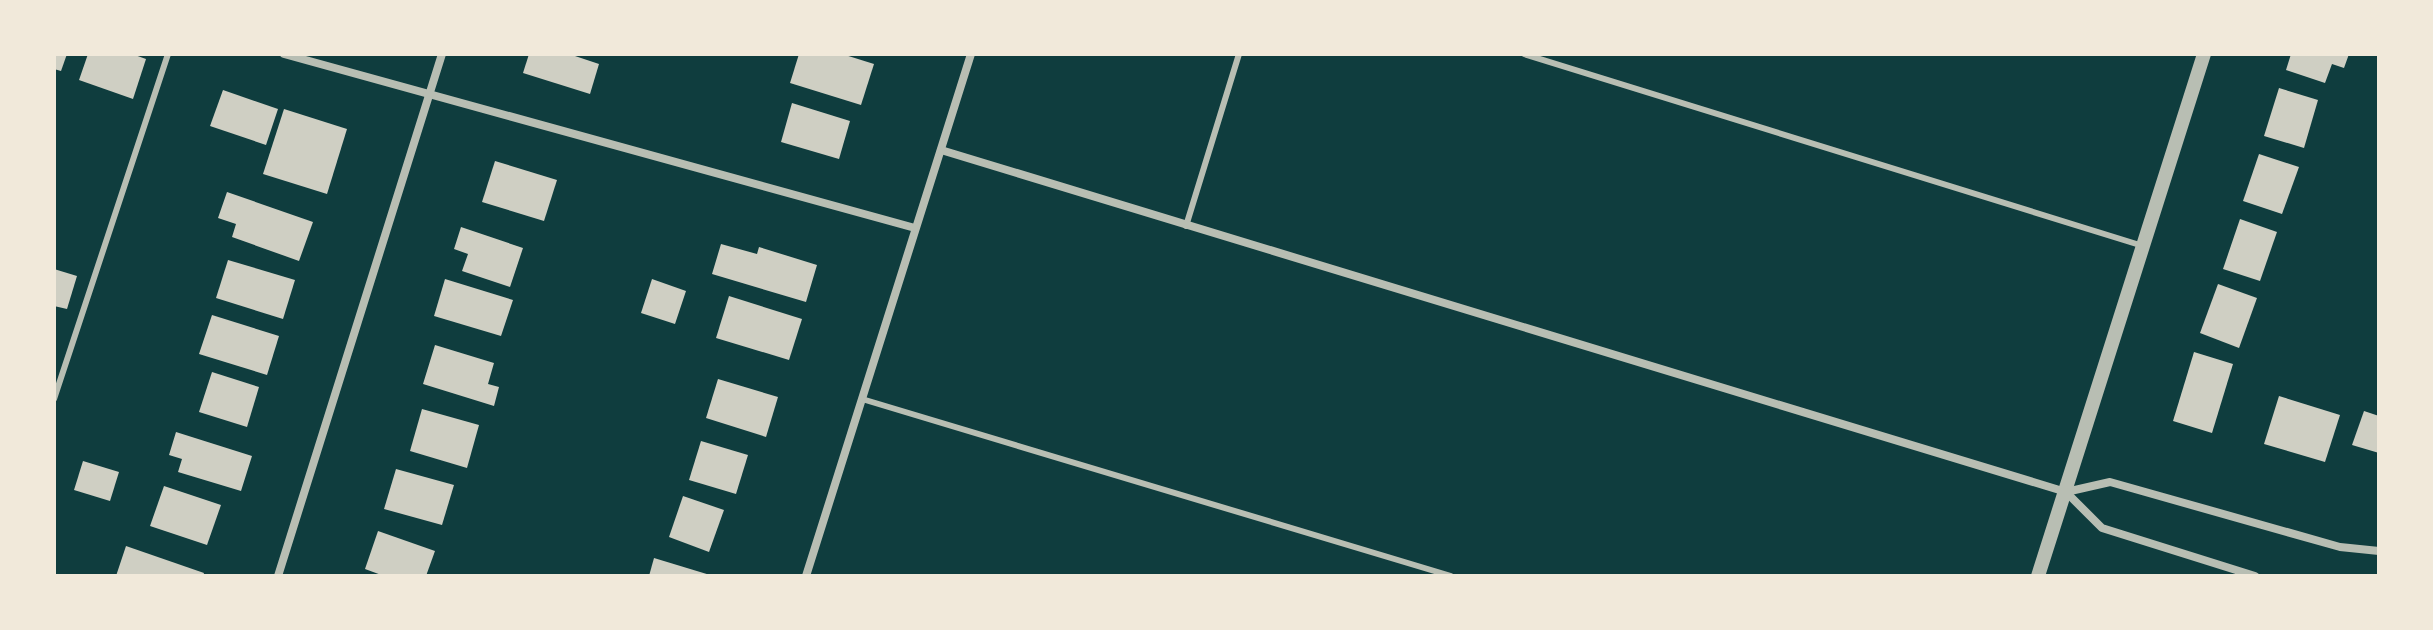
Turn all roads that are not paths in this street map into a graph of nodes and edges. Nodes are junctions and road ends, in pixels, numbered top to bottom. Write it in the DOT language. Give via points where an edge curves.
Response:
graph roads {
  1 [pos="168,54"];
  2 [pos="284,54"];
  3 [pos="442,54"];
  4 [pos="971,54"];
  5 [pos="1239,54"];
  6 [pos="1524,54"];
  7 [pos="2204,54"];
  8 [pos="429,94"];
  9 [pos="941,150"];
  10 [pos="1186,226"];
  11 [pos="915,228"];
  12 [pos="2143,246"];
  13 [pos="54,399"];
  14 [pos="862,399"];
  15 [pos="2066,492"];
  16 [pos="2379,551"];
  17 [pos="278,576"];
  18 [pos="806,576"];
  19 [pos="1451,576"];
  20 [pos="2038,576"];
  21 [pos="2255,576"];
  1 -- 13 [label="lane"];
  2 -- 8 [label="street"];
  3 -- 8 [label="street"];
  4 -- 9 [label="street"];
  5 -- 10 [label="lane"];
  6 -- 12 [label="lane"];
  7 -- 12 [label="street"];
  8 -- 11 [label="street"];
  8 -- 17 [label="street"];
  9 -- 10 [label="street"];
  9 -- 11 [label="street"];
  10 -- 15 [label="street"];
  11 -- 14 [label="street"];
  12 -- 15 [label="street"];
  14 -- 18 [label="street"];
  14 -- 19 [label="lane"];
  15 -- 16 [label="street" via="2110,482 2340,547"];
  15 -- 20 [label="street"];
  15 -- 21 [label="street" via="2102,528"];
}
